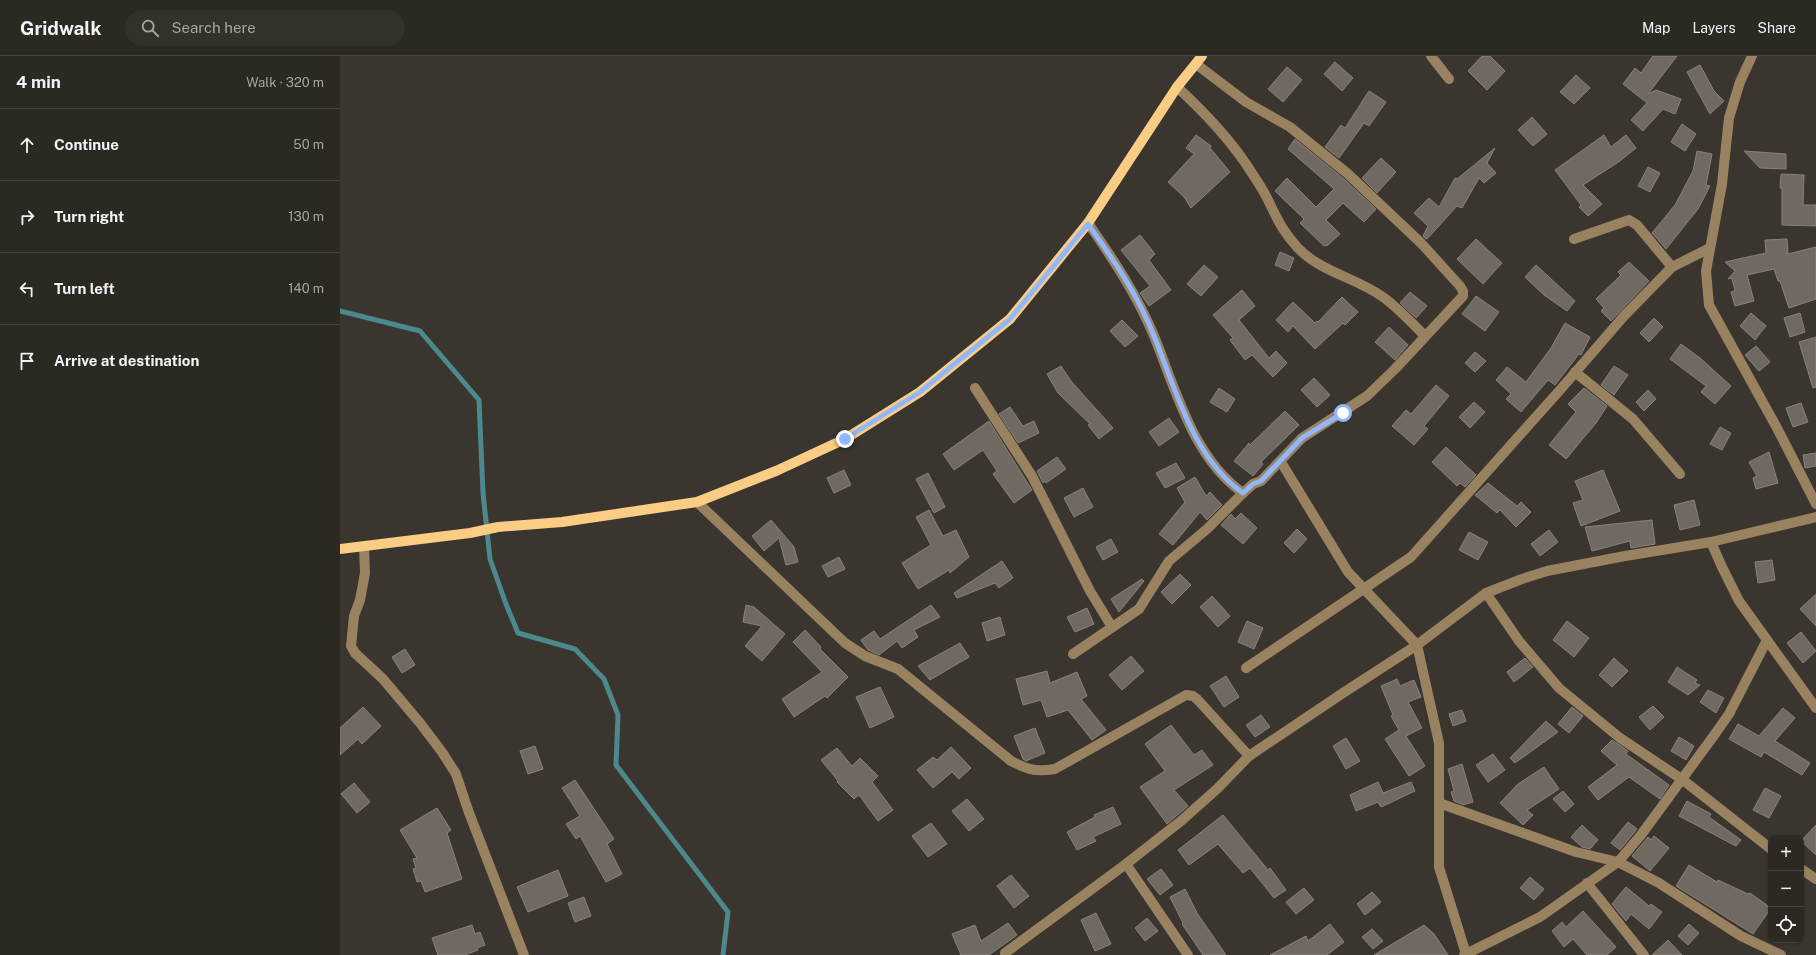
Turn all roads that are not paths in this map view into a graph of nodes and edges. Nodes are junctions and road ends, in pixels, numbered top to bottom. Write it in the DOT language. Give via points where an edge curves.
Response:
graph roads {
  1 [pos="1431,56"];
  2 [pos="1752,56"];
  3 [pos="1199,60"];
  4 [pos="1449,78"];
  5 [pos="1177,87"];
  6 [pos="1088,224"];
  7 [pos="1574,239"];
  8 [pos="1710,248"];
  9 [pos="1672,267"];
  10 [pos="1426,336"];
  11 [pos="1575,372"];
  12 [pos="975,388"];
  13 [pos="1281,462"];
  14 [pos="1680,474"];
  15 [pos="1243,493"];
  16 [pos="697,502"];
  17 [pos="1816,504"];
  18 [pos="1816,517"];
  19 [pos="1711,542"];
  20 [pos="364,547"];
  21 [pos="340,549"];
  22 [pos="1365,589"];
  23 [pos="1486,593"];
  24 [pos="1112,627"];
  25 [pos="1767,640"];
  26 [pos="1417,645"];
  27 [pos="1073,654"];
  28 [pos="1246,668"];
  29 [pos="1816,708"];
  30 [pos="1249,756"];
  31 [pos="1683,780"];
  32 [pos="1440,803"];
  33 [pos="1768,847"];
  34 [pos="1618,862"];
  35 [pos="1126,864"];
  36 [pos="1804,871"];
  37 [pos="1816,879"];
  38 [pos="1587,883"];
  39 [pos="1005,953"];
  40 [pos="521,954"];
  41 [pos="1465,954"];
  42 [pos="1188,955"];
  43 [pos="1644,955"];
  44 [pos="1781,955"];
  1 -- 4 [label="street"];
  2 -- 8 [label="street" via="1729,118 1722,184"];
  3 -- 5 [label="main road"];
  3 -- 10 [label="street" via="1246,102 1290,127 1348,174 1420,243 1460,286 1463,296"];
  5 -- 6 [label="main road"];
  5 -- 10 [label="street" via="1205,113 1245,163 1282,229 1297,247 1311,260 1328,270 1346,276 1383,297"];
  6 -- 15 [label="street" via="1133,292 1202,448 1213,466"];
  6 -- 16 [label="main road" via="1010,319 920,392 845,439 776,471"];
  7 -- 9 [label="street" via="1628,220 1637,225"];
  8 -- 9 [label="street"];
  8 -- 17 [label="street" via="1706,271 1710,304"];
  9 -- 11 [label="street" via="1624,316"];
  10 -- 13 [label="street" via="1367,396 1302,438"];
  11 -- 14 [label="street" via="1632,419"];
  11 -- 22 [label="street" via="1411,557"];
  12 -- 24 [label="street" via="1032,476 1090,591"];
  13 -- 15 [label="street" via="1261,481"];
  13 -- 22 [label="street" via="1348,572"];
  15 -- 24 [label="street" via="1207,530 1169,562 1139,609"];
  16 -- 20 [label="main road"];
  16 -- 30 [label="street" via="845,643 865,656 898,669 1011,761 1024,767 1038,771 1055,769 1186,695 1197,699"];
  18 -- 19 [label="street"];
  19 -- 23 [label="street" via="1547,571"];
  19 -- 25 [label="street" via="1739,601"];
  20 -- 21 [label="main road"];
  20 -- 40 [label="street" via="365,573 354,616 351,646 420,722 456,774"];
  22 -- 26 [label="street"];
  22 -- 28 [label="street"];
  23 -- 26 [label="street"];
  23 -- 31 [label="street" via="1520,641 1559,688 1620,738"];
  24 -- 27 [label="street"];
  25 -- 29 [label="street"];
  25 -- 31 [label="street" via="1729,714"];
  26 -- 30 [label="street"];
  26 -- 32 [label="street" via="1439,743"];
  30 -- 35 [label="street" via="1212,793"];
  31 -- 33 [label="street"];
  31 -- 34 [label="street"];
  32 -- 34 [label="street" via="1576,852"];
  32 -- 41 [label="street" via="1439,867"];
  34 -- 38 [label="street"];
  34 -- 44 [label="street" via="1659,883 1741,936"];
  35 -- 39 [label="street"];
  35 -- 42 [label="street"];
  36 -- 37 [label="street"];
  38 -- 41 [label="street" via="1540,917"];
  38 -- 43 [label="street"];
}
